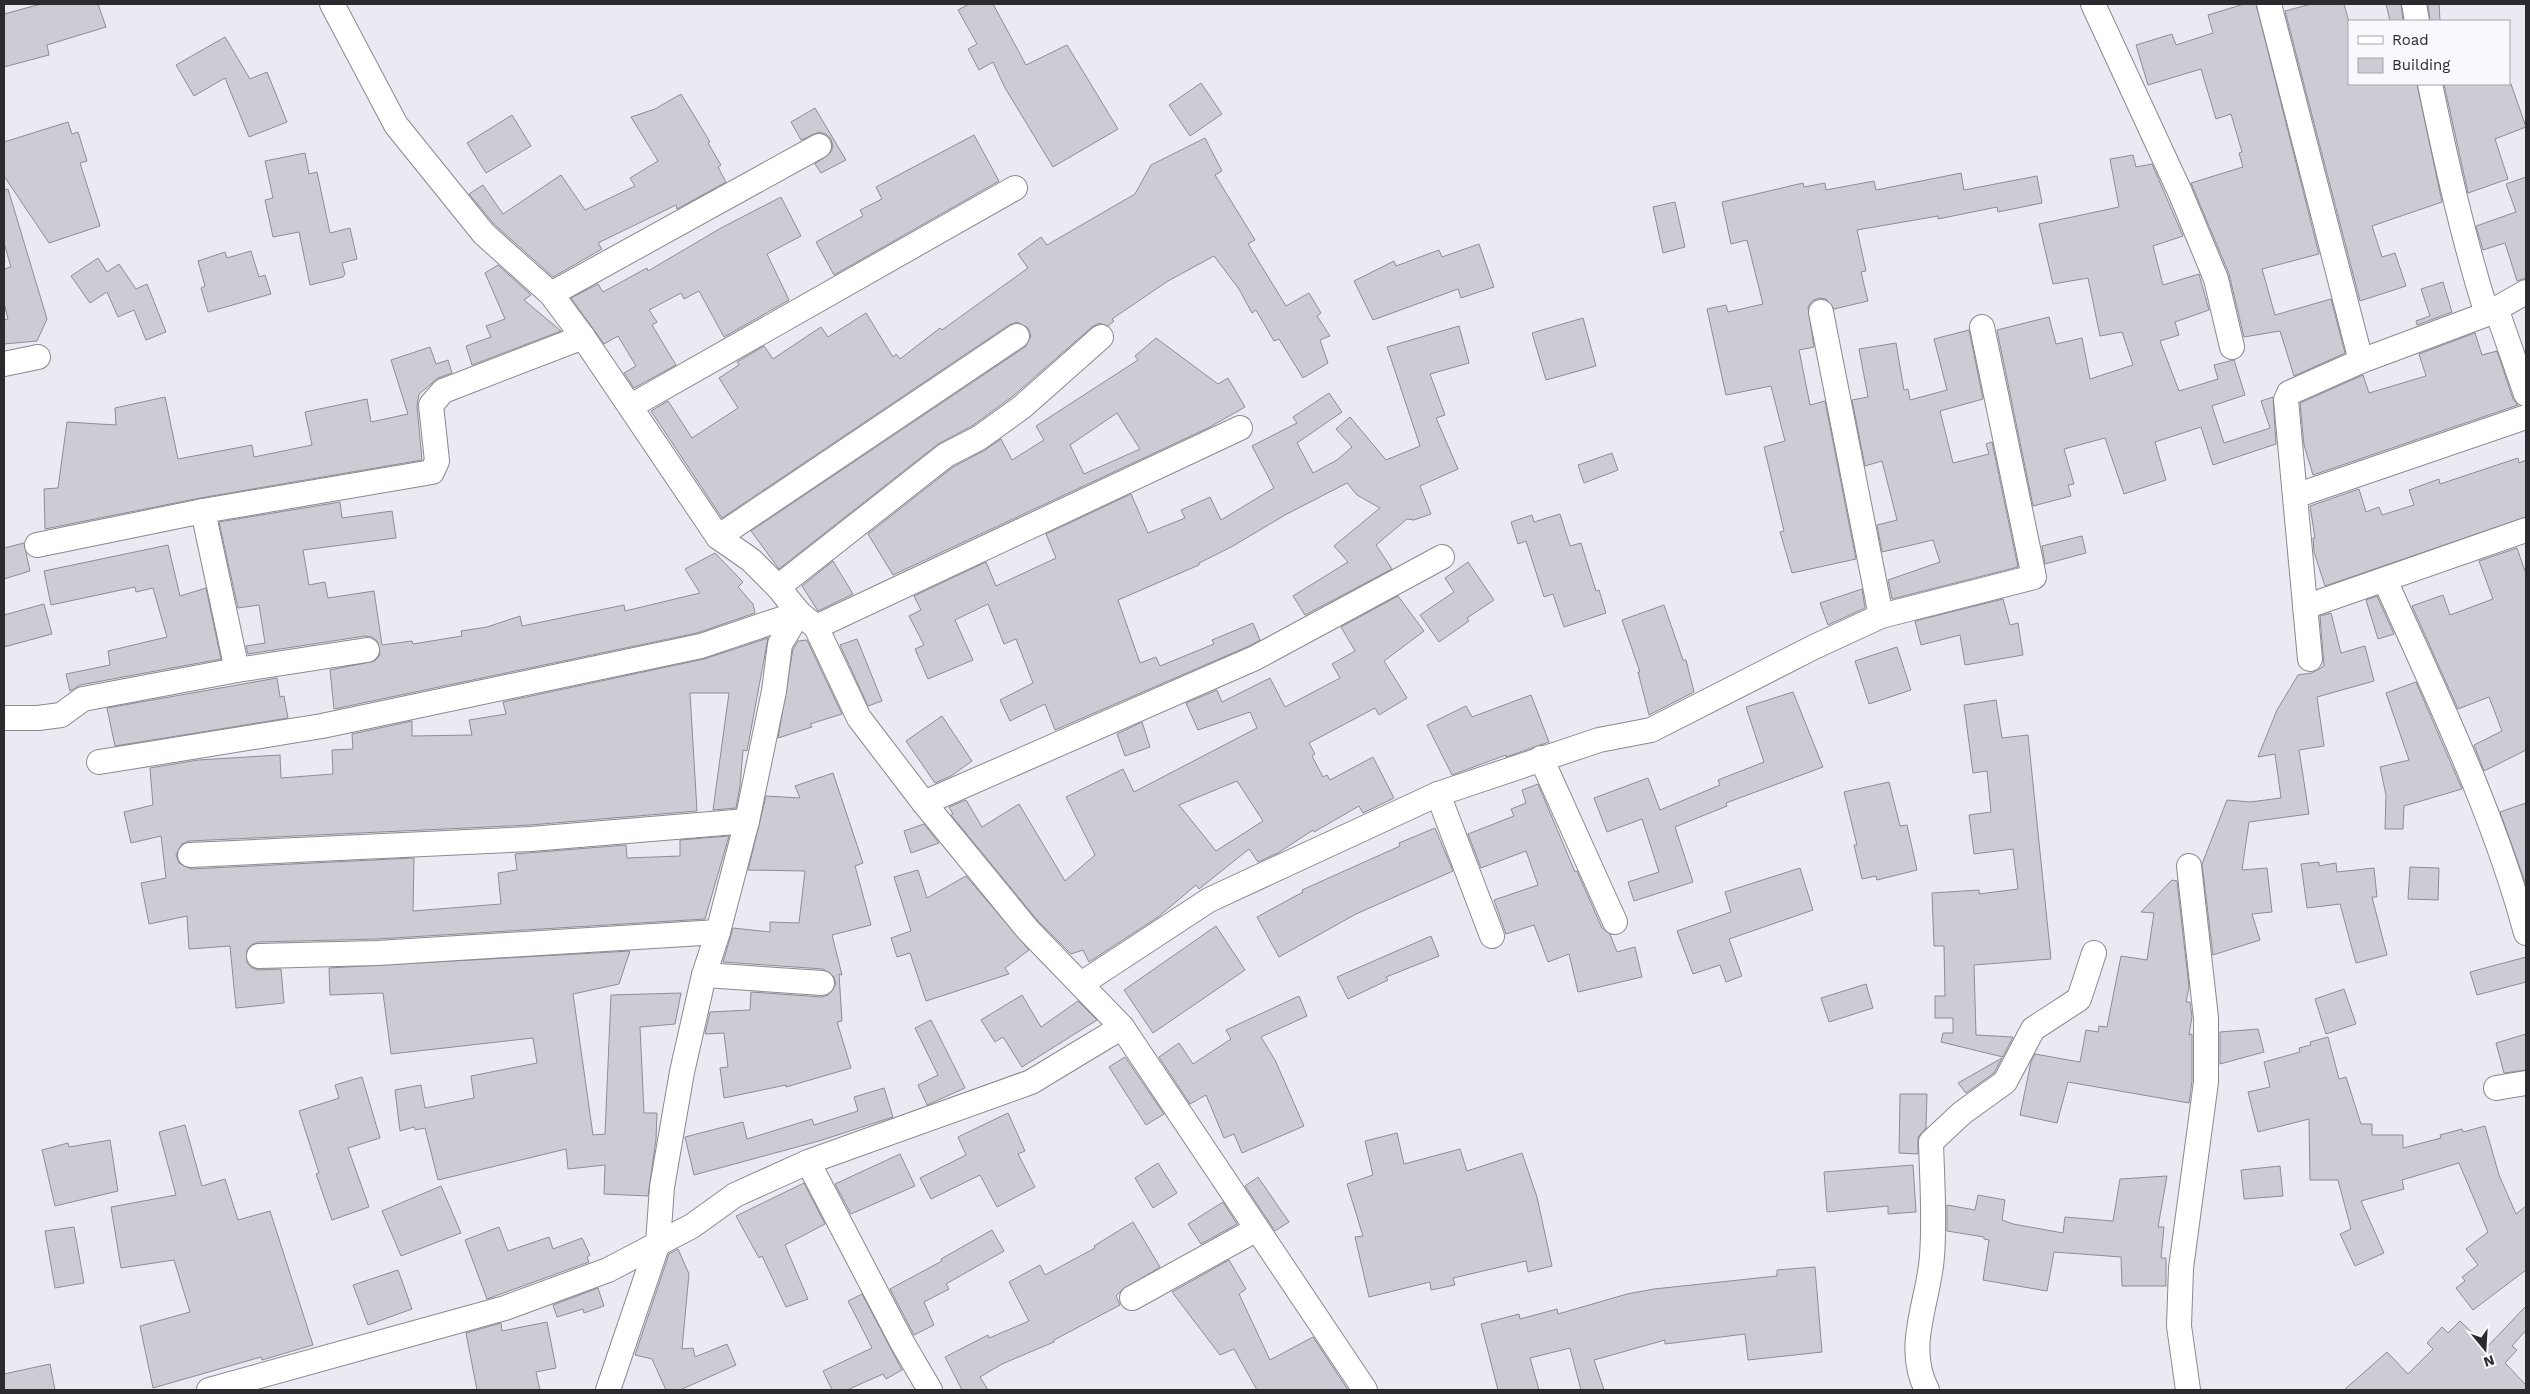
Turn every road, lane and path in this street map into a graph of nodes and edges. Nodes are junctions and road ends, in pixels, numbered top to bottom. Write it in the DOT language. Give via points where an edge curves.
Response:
graph roads {
  1 [pos="332,4"];
  2 [pos="2093,4"];
  3 [pos="2268,4"];
  4 [pos="2414,4"];
  5 [pos="2417,20"];
  6 [pos="2430,85"];
  7 [pos="819,146"];
  8 [pos="1015,188"];
  9 [pos="2526,292"];
  10 [pos="551,294"];
  11 [pos="2492,311"];
  12 [pos="1821,312"];
  13 [pos="1982,327"];
  14 [pos="584,336"];
  15 [pos="1017,336"];
  16 [pos="1102,337"];
  17 [pos="2232,347"];
  18 [pos="38,357"];
  19 [pos="2362,361"];
  20 [pos="4,364"];
  21 [pos="2526,394"];
  22 [pos="631,406"];
  23 [pos="2526,417"];
  24 [pos="1240,428"];
  25 [pos="2295,496"];
  26 [pos="203,511"];
  27 [pos="718,537"];
  28 [pos="2524,538"];
  29 [pos="36,545"];
  30 [pos="1442,557"];
  31 [pos="2385,580"];
  32 [pos="778,587"];
  33 [pos="2305,608"];
  34 [pos="1881,616"];
  35 [pos="807,620"];
  36 [pos="366,650"];
  37 [pos="2310,658"];
  38 [pos="237,670"];
  39 [pos="4,718"];
  40 [pos="1541,758"];
  41 [pos="99,762"];
  42 [pos="1438,794"];
  43 [pos="924,803"];
  44 [pos="747,821"];
  45 [pos="190,855"];
  46 [pos="2189,866"];
  47 [pos="1615,922"];
  48 [pos="718,932"];
  49 [pos="2526,933"];
  50 [pos="1492,936"];
  51 [pos="2094,952"];
  52 [pos="259,956"];
  53 [pos="704,975"];
  54 [pos="822,983"];
  55 [pos="1081,984"];
  56 [pos="1122,1027"];
  57 [pos="2526,1083"];
  58 [pos="2496,1088"];
  59 [pos="808,1162"];
  60 [pos="1257,1229"];
  61 [pos="658,1243"];
  62 [pos="1132,1298"];
  63 [pos="209,1390"];
  64 [pos="608,1390"];
  65 [pos="930,1390"];
  66 [pos="1365,1390"];
  67 [pos="1927,1390"];
  68 [pos="2188,1390"];
  1 -- 10 [label="street" via="396,125 484,234"];
  2 -- 17 [label="street" via="2180,192 2216,279"];
  3 -- 19 [label="street"];
  4 -- 5 [label="street"];
  6 -- 11 [label="street" via="2452,187"];
  7 -- 10 [label="street"];
  8 -- 22 [label="street"];
  9 -- 11 [label="street"];
  10 -- 14 [label="street"];
  11 -- 19 [label="street"];
  11 -- 21 [label="street"];
  12 -- 34 [label="street"];
  13 -- 34 [label="street" via="2034,577"];
  14 -- 22 [label="street"];
  14 -- 26 [label="street" via="443,390 431,405 436,461 432,472"];
  15 -- 27 [label="street"];
  16 -- 32 [label="street" via="1022,407 979,438 946,456"];
  18 -- 20 [label="street"];
  19 -- 25 [label="street" via="2289,393 2286,400"];
  22 -- 27 [label="street"];
  23 -- 25 [label="street"];
  24 -- 35 [label="street"];
  25 -- 33 [label="street"];
  26 -- 29 [label="street"];
  26 -- 38 [label="street"];
  27 -- 32 [label="street" via="751,560"];
  28 -- 31 [label="street"];
  30 -- 43 [label="street" via="1255,658"];
  31 -- 33 [label="street"];
  31 -- 49 [label="street" via="2474,782 2515,890"];
  32 -- 35 [label="street"];
  33 -- 37 [label="street"];
  34 -- 40 [label="street" via="1651,730 1598,740"];
  35 -- 41 [label="street" via="701,646 322,726"];
  35 -- 43 [label="street" via="858,718"];
  35 -- 44 [label="street" via="780,644 774,691"];
  36 -- 38 [label="street"];
  38 -- 39 [label="street" via="83,699 61,715"];
  40 -- 42 [label="street"];
  40 -- 47 [label="street"];
  42 -- 50 [label="street"];
  42 -- 55 [label="street" via="1209,900"];
  43 -- 55 [label="street" via="1028,930"];
  44 -- 45 [label="street" via="531,839"];
  44 -- 48 [label="street"];
  46 -- 68 [label="street" via="2206,1018 2206,1082 2181,1268 2179,1326"];
  48 -- 52 [label="street" via="378,953"];
  48 -- 53 [label="street"];
  51 -- 67 [label="street" via="2080,998 2033,1029 2005,1082 1962,1113 1931,1142 1932,1257 1916,1342 1921,1378"];
  53 -- 54 [label="street"];
  53 -- 61 [label="street" via="662,1187"];
  55 -- 56 [label="street"];
  56 -- 59 [label="street" via="1031,1082"];
  56 -- 60 [label="street"];
  57 -- 58 [label="street"];
  59 -- 61 [label="street" via="735,1195 692,1226"];
  59 -- 65 [label="street"];
  60 -- 62 [label="street"];
  60 -- 66 [label="street"];
  61 -- 63 [label="street" via="608,1270 505,1308"];
  61 -- 64 [label="street"];
}
